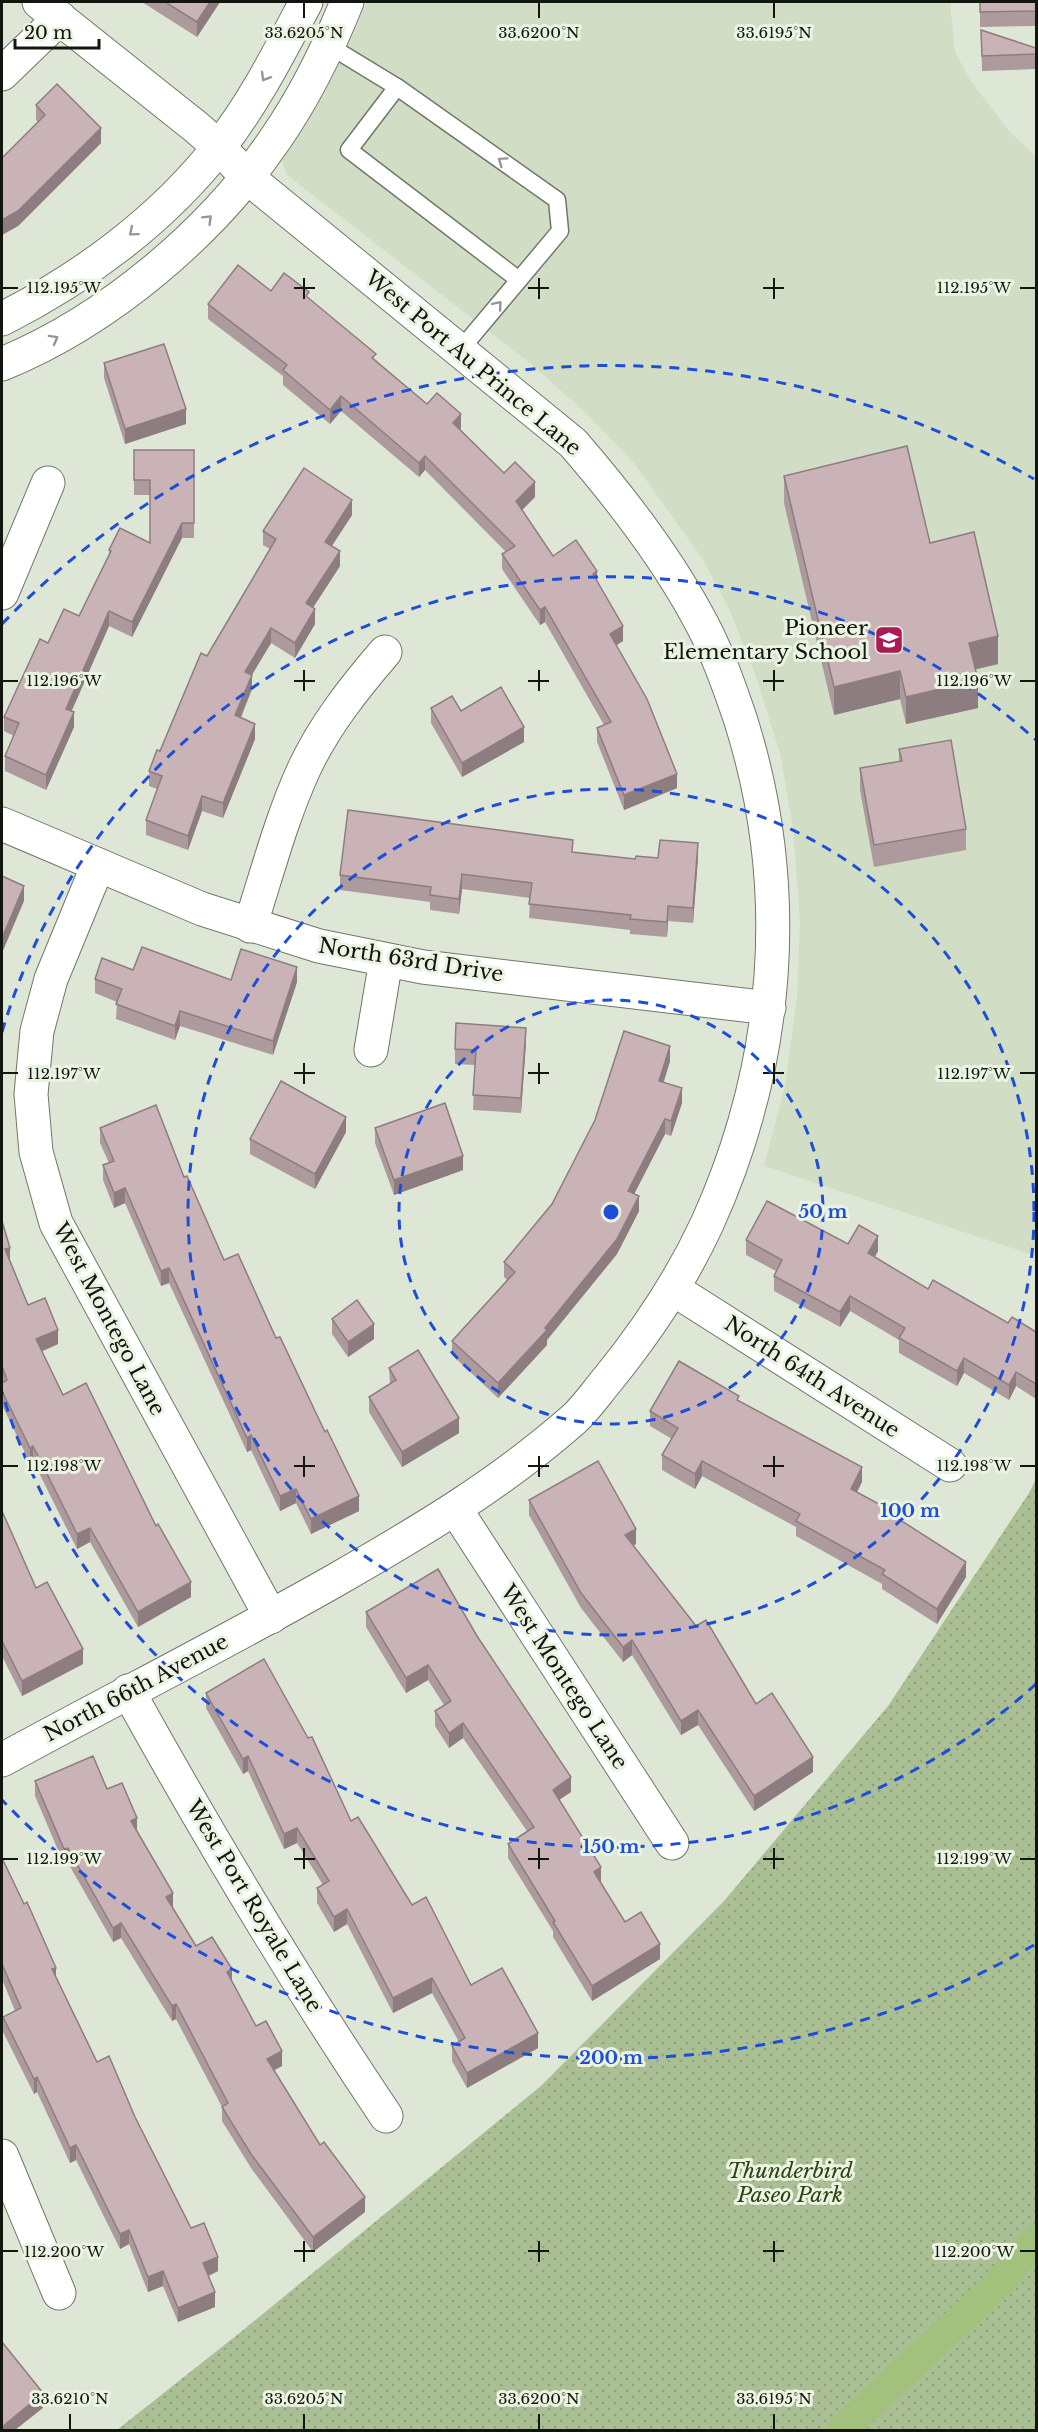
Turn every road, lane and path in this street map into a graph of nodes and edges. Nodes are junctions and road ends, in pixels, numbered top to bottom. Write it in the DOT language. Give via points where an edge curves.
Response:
graph roads {
  1 [pos="347,2"];
  2 [pos="50,10"];
  3 [pos="300,14"];
  4 [pos="328,45"];
  5 [pos="2,74"];
  6 [pos="397,87"];
  7 [pos="219,147"];
  8 [pos="247,177"];
  9 [pos="519,280"];
  10 [pos="2,319"];
  11 [pos="461,350"];
  12 [pos="2,364"];
  13 [pos="48,483"];
  14 [pos="2,593"];
  15 [pos="385,652"];
  16 [pos="2,824"];
  17 [pos="98,865"];
  18 [pos="250,926"];
  19 [pos="386,960"];
  20 [pos="769,1008"];
  21 [pos="371,1050"];
  22 [pos="673,1289"];
  23 [pos="950,1465"];
  24 [pos="456,1510"];
  25 [pos="270,1617"];
  26 [pos="128,1692"];
  27 [pos="2,1760"];
  28 [pos="672,1843"];
  29 [pos="386,2116"];
  30 [pos="2,2156"];
  31 [pos="59,2293"];
  1 -- 4 [label="street"];
  2 -- 5 [label="street"];
  2 -- 7 [label="street, West Port Au Prince Lane"];
  3 -- 4 [label="street"];
  3 -- 7 [label="street, one-way"];
  4 -- 6 [label="lane"];
  4 -- 8 [label="street" via="299,101"];
  9 -- 6 [label="lane, one-way" via="560,231 557,200"];
  6 -- 9 [label="lane" via="349,150"];
  7 -- 8 [label="street, West Port Au Prince Lane"];
  7 -- 10 [label="street, one-way" via="185,186 116,247 72,280"];
  8 -- 11 [label="street, West Port Au Prince Lane"];
  12 -- 8 [label="street, one-way" via="80,325 129,290 179,248"];
  11 -- 9 [label="lane, one-way"];
  11 -- 20 [label="street, West Port Au Prince Lane" via="573,442 655,546 698,616 729,686 763,802 772,871 774,954"];
  13 -- 14 [label="street"];
  15 -- 18 [label="street" via="327,728 304,769"];
  16 -- 17 [label="street, North 63rd Drive"];
  17 -- 18 [label="street, North 63rd Drive"];
  17 -- 25 [label="street, West Montego Lane" via="51,979 37,1031 31,1094 36,1152 57,1223"];
  18 -- 19 [label="street, North 63rd Drive"];
  19 -- 20 [label="street, North 63rd Drive"];
  19 -- 21 [label="street"];
  20 -- 22 [label="street, West Port Au Prince Lane" via="736,1152 691,1260"];
  22 -- 23 [label="street, North 64th Avenue"];
  22 -- 24 [label="street, West Port Au Prince Lane" via="621,1364 579,1415 526,1460"];
  24 -- 25 [label="street, West Port Au Prince Lane"];
  24 -- 28 [label="street, West Montego Lane"];
  25 -- 26 [label="street, North 66th Avenue"];
  26 -- 27 [label="street, North 66th Avenue"];
  26 -- 29 [label="street, West Port Royale Lane" via="226,1865"];
  30 -- 31 [label="street"];
}
